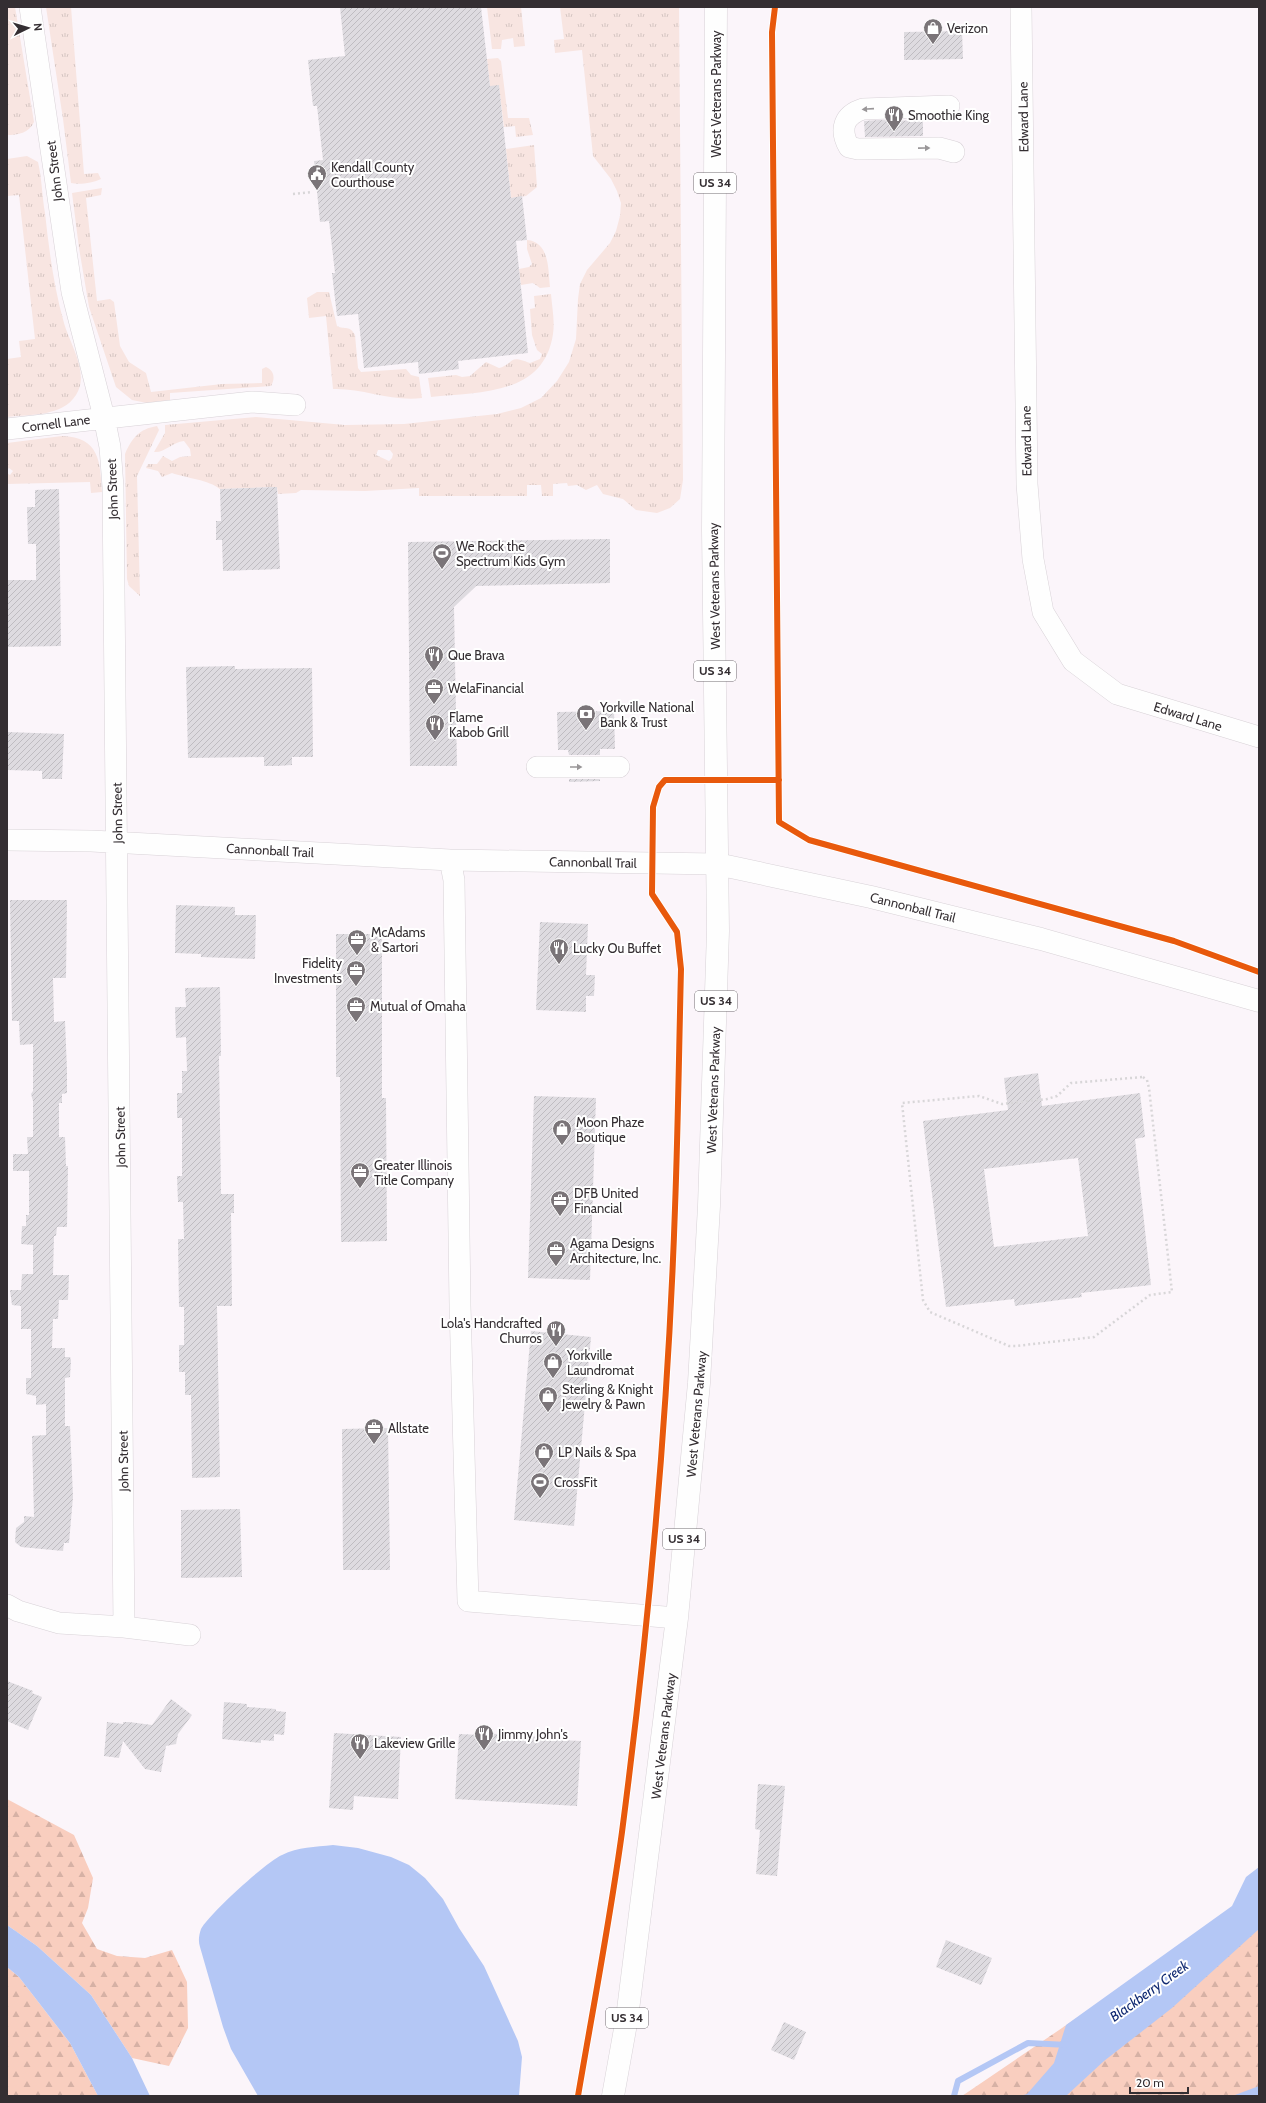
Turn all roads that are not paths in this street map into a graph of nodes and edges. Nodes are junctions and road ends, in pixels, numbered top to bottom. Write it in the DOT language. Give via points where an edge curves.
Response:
graph roads {
  1 [pos="30,7"];
  2 [pos="716,7"];
  3 [pos="1021,7"];
  4 [pos="949,106"];
  5 [pos="954,152"];
  6 [pos="295,405"];
  7 [pos="104,417"];
  8 [pos="7,429"];
  9 [pos="1259,737"];
  10 [pos="537,767"];
  11 [pos="619,767"];
  12 [pos="7,840"];
  13 [pos="117,843"];
  14 [pos="450,860"];
  15 [pos="717,864"];
  16 [pos="1259,1001"];
  17 [pos="7,1605"];
  18 [pos="677,1618"];
  19 [pos="124,1627"];
  20 [pos="190,1635"];
  21 [pos="613,2096"];
  1 -- 7 [label="street, John Street" via="72,292"];
  2 -- 15 [label="main road, West Veterans Parkway / US 34" via="713,530"];
  3 -- 9 [label="street, Edward Lane" via="1027,484 1033,559 1043,612 1073,662 1117,694"];
  4 -- 5 [label="street, one-way" via="863,109 852,113 846,120 845,140 849,147 858,149 939,148"];
  6 -- 7 [label="street, Cornell Lane" via="252,402"];
  7 -- 8 [label="street, Cornell Lane"];
  7 -- 13 [label="street, John Street" via="110,447 113,487"];
  10 -- 11 [label="street, one-way"];
  12 -- 13 [label="street, Cannonball Trail"];
  13 -- 14 [label="street, Cannonball Trail"];
  13 -- 19 [label="street, John Street"];
  14 -- 15 [label="street, Cannonball Trail"];
  14 -- 18 [label="street" via="454,880 460,1305 468,1601"];
  15 -- 16 [label="main road, Cannonball Trail" via="871,897 1041,939"];
  15 -- 18 [label="main road, West Veterans Parkway / US 34" via="718,931 710,1206 699,1383"];
  17 -- 19 [label="street" via="18,1611 59,1623"];
  18 -- 21 [label="main road, West Veterans Parkway / US 34" via="627,2018"];
  19 -- 20 [label="street"];
}
